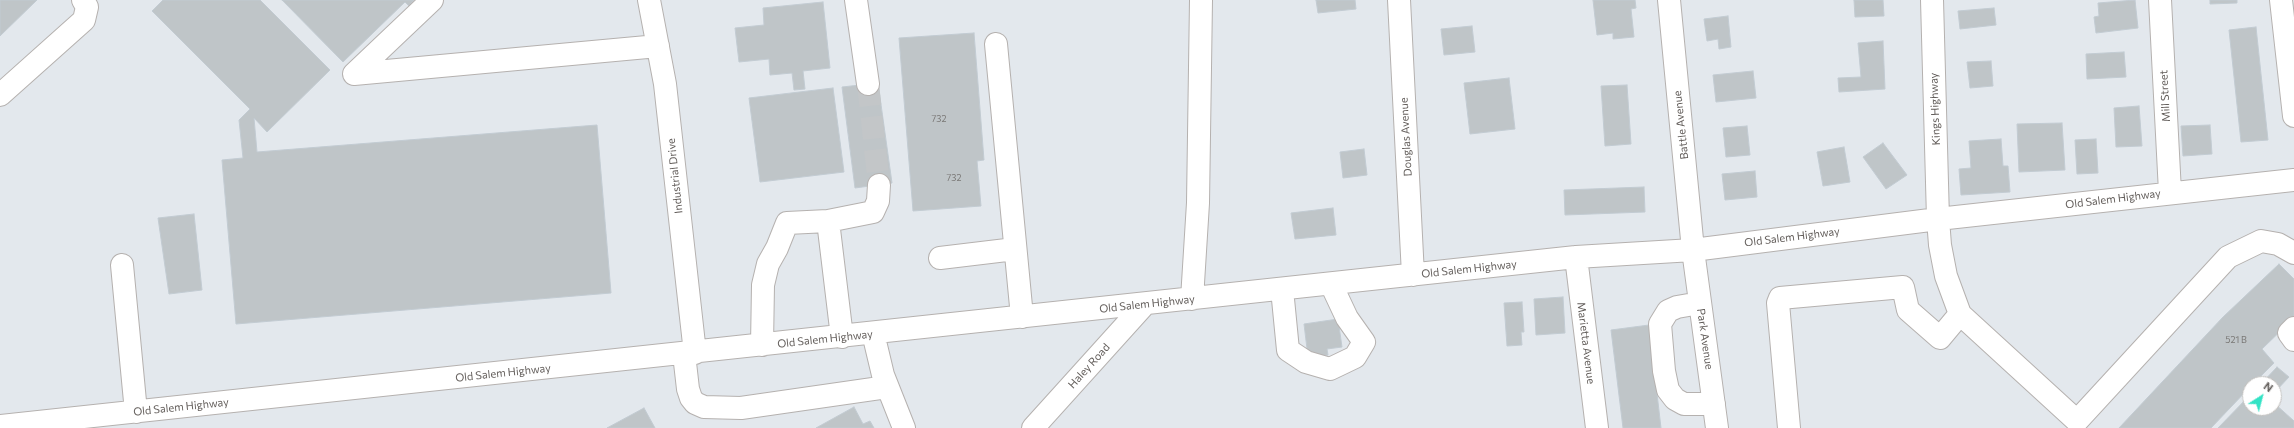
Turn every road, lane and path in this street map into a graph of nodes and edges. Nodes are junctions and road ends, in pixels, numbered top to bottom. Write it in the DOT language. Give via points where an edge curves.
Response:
graph roads {
  1 [pos="83,0"];
  2 [pos="432,0"];
  3 [pos="649,0"];
  4 [pos="856,0"];
  5 [pos="1202,0"];
  6 [pos="1399,0"];
  7 [pos="1669,0"];
  8 [pos="1932,0"];
  9 [pos="2160,0"];
  10 [pos="2281,0"];
  11 [pos="996,44"];
  12 [pos="658,46"];
  13 [pos="868,84"];
  14 [pos="0,95"];
  15 [pos="2294,116"];
  16 [pos="2294,180"];
  17 [pos="879,185"];
  18 [pos="2170,192"];
  19 [pos="1938,218"];
  20 [pos="828,221"];
  21 [pos="1015,249"];
  22 [pos="1693,250"];
  23 [pos="2294,253"];
  24 [pos="1576,257"];
  25 [pos="940,258"];
  26 [pos="122,265"];
  27 [pos="1413,275"];
  28 [pos="1331,284"];
  29 [pos="1282,289"];
  30 [pos="1192,299"];
  31 [pos="1700,303"];
  32 [pos="1145,304"];
  33 [pos="1960,314"];
  34 [pos="1022,317"];
  35 [pos="2294,328"];
  36 [pos="873,333"];
  37 [pos="842,337"];
  38 [pos="2294,340"];
  39 [pos="762,345"];
  40 [pos="690,353"];
  41 [pos="887,386"];
  42 [pos="1714,404"];
  43 [pos="136,412"];
  44 [pos="0,426"];
  45 [pos="904,428"];
  46 [pos="1033,428"];
  47 [pos="1597,428"];
  48 [pos="1717,428"];
  49 [pos="1790,428"];
  1 -- 14 [label="street" via="87,7 84,20"];
  2 -- 12 [label="street" via="354,74"];
  3 -- 12 [label="street, Industrial Drive"];
  4 -- 13 [label="street"];
  5 -- 30 [label="street" via="1198,203"];
  6 -- 27 [label="street, Douglas Avenue"];
  7 -- 22 [label="street, Battle Avenue"];
  8 -- 19 [label="street, Kings Highway"];
  9 -- 18 [label="street, Mill Street"];
  10 -- 15 [label="street"];
  11 -- 21 [label="street"];
  12 -- 40 [label="street, Industrial Drive" via="665,84"];
  16 -- 18 [label="street, Old Salem Highway"];
  17 -- 20 [label="street" via="878,201 873,212"];
  18 -- 19 [label="street, Old Salem Highway"];
  19 -- 22 [label="street, Old Salem Highway"];
  19 -- 33 [label="street, Kings Highway" via="1946,276"];
  20 -- 37 [label="street"];
  20 -- 39 [label="street" via="786,223 768,264 763,285"];
  21 -- 25 [label="street"];
  21 -- 34 [label="street"];
  22 -- 24 [label="street, Old Salem Highway"];
  22 -- 31 [label="street, Park Avenue"];
  23 -- 33 [label="street" via="2278,244 2261,241 2228,256 2076,421"];
  24 -- 27 [label="street, Old Salem Highway"];
  24 -- 47 [label="street, Marietta Avenue"];
  26 -- 43 [label="street"];
  27 -- 28 [label="street, Old Salem Highway"];
  28 -- 29 [label="street, Old Salem Highway"];
  28 -- 29 [label="street" via="1347,318 1364,342 1355,357 1330,369 1306,362 1288,350"];
  29 -- 30 [label="street, Old Salem Highway"];
  30 -- 32 [label="street, Old Salem Highway"];
  31 -- 42 [label="street, Park Avenue"];
  31 -- 42 [label="street" via="1668,310 1660,324 1664,371 1668,390 1675,399 1684,404"];
  32 -- 34 [label="street, Old Salem Highway"];
  32 -- 46 [label="street, Haley Road"];
  33 -- 49 [label="street" via="1940,338 1908,310 1902,287 1780,298 1778,303"];
  34 -- 36 [label="street, Old Salem Highway"];
  35 -- 38 [label="street" via="2289,333"];
  36 -- 37 [label="street, Old Salem Highway"];
  36 -- 41 [label="street"];
  37 -- 39 [label="street, Old Salem Highway"];
  39 -- 40 [label="street, Old Salem Highway"];
  40 -- 41 [label="street, Industrial Drive" via="688,389 695,403 704,407 741,408"];
  40 -- 43 [label="street, Old Salem Highway"];
  41 -- 45 [label="street"];
  42 -- 48 [label="street, Park Avenue"];
  43 -- 44 [label="street, Old Salem Highway"];
}
